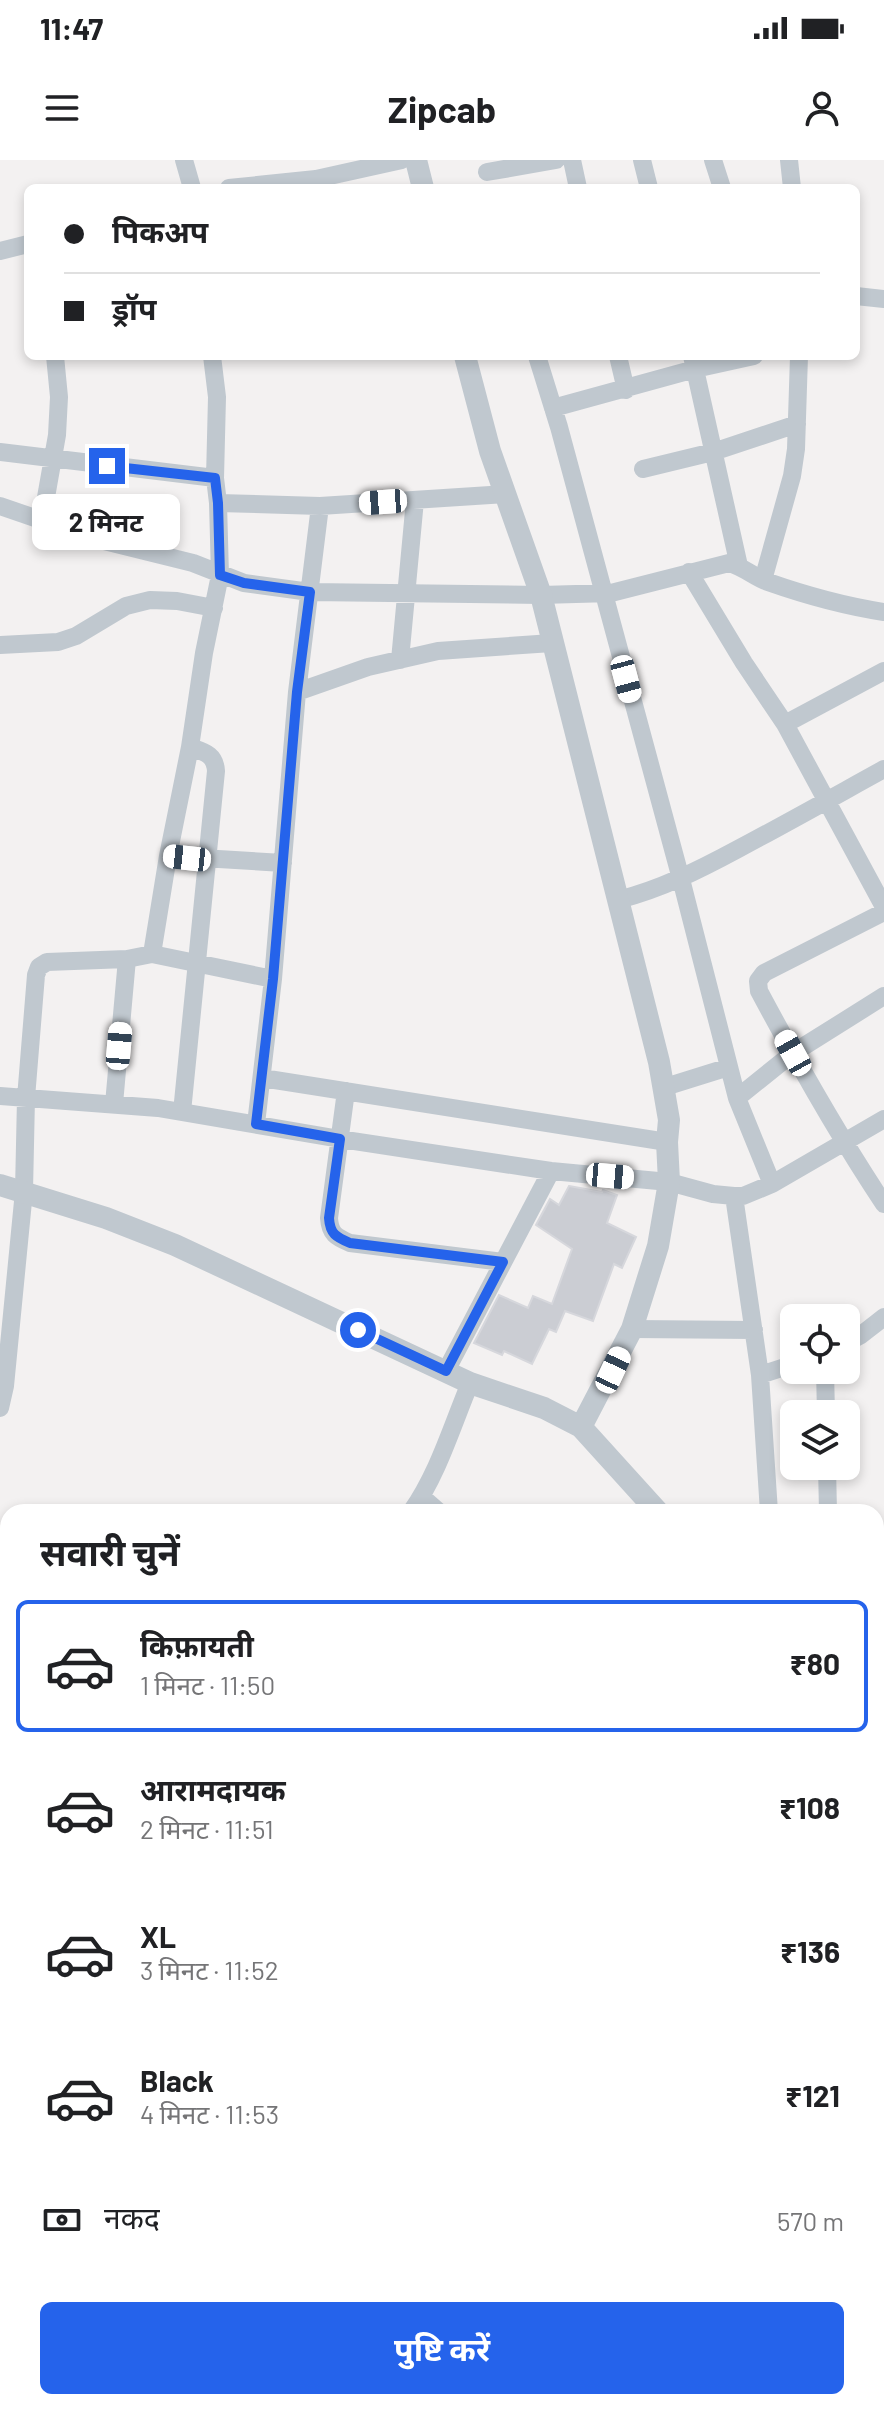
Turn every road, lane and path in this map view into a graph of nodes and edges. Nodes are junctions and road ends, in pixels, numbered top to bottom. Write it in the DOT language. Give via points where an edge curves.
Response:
graph roads {
  1 [pos="184,160"];
  2 [pos="402,160"];
  3 [pos="416,160"];
  4 [pos="556,160"];
  5 [pos="572,160"];
  6 [pos="642,160"];
  7 [pos="713,160"];
  8 [pos="789,160"];
  9 [pos="487,173"];
  10 [pos="191,184"];
  11 [pos="268,184"];
  12 [pos="422,184"];
  13 [pos="577,184"];
  14 [pos="648,184"];
  15 [pos="721,184"];
  16 [pos="792,184"];
  17 [pos="24,245"];
  18 [pos="0,251"];
  19 [pos="860,296"];
  20 [pos="884,299"];
  21 [pos="55,360"];
  22 [pos="212,360"];
  23 [pos="466,360"];
  24 [pos="538,360"];
  25 [pos="619,360"];
  26 [pos="719,360"];
  27 [pos="799,360"];
  28 [pos="693,363"];
  29 [pos="626,390"];
  30 [pos="553,408"];
  31 [pos="797,424"];
  32 [pos="0,452"];
  33 [pos="713,452"];
  34 [pos="53,460"];
  35 [pos="643,469"];
  36 [pos="215,478"];
  37 [pos="506,494"];
  38 [pos="415,500"];
  39 [pos="218,503"];
  40 [pos="320,506"];
  41 [pos="1,508"];
  42 [pos="42,520"];
  43 [pos="739,566"];
  44 [pos="689,572"];
  45 [pos="220,575"];
  46 [pos="763,580"];
  47 [pos="310,592"];
  48 [pos="407,593"];
  49 [pos="602,593"];
  50 [pos="541,595"];
  51 [pos="214,608"];
  52 [pos="883,614"];
  53 [pos="552,643"];
  54 [pos="0,645"];
  55 [pos="400,660"];
  56 [pos="884,671"];
  57 [pos="297,692"];
  58 [pos="785,724"];
  59 [pos="190,747"];
  60 [pos="884,769"];
  61 [pos="826,801"];
  62 [pos="168,856"];
  63 [pos="207,860"];
  64 [pos="283,863"];
  65 [pos="681,879"];
  66 [pos="618,900"];
  67 [pos="884,909"];
  68 [pos="152,954"];
  69 [pos="127,959"];
  70 [pos="197,964"];
  71 [pos="273,979"];
  72 [pos="884,996"];
  73 [pos="793,1053"];
  74 [pos="729,1067"];
  75 [pos="262,1078"];
  76 [pos="665,1087"];
  77 [pos="346,1091"];
  78 [pos="0,1096"];
  79 [pos="26,1098"];
  80 [pos="737,1098"];
  81 [pos="114,1104"];
  82 [pos="182,1112"];
  83 [pos="884,1119"];
  84 [pos="256,1124"];
  85 [pos="340,1139"];
  86 [pos="667,1142"];
  87 [pos="844,1144"];
  88 [pos="551,1171"];
  89 [pos="669,1182"];
  90 [pos="772,1184"];
  91 [pos="0,1185"];
  92 [pos="24,1191"];
  93 [pos="734,1196"];
  94 [pos="884,1204"];
  95 [pos="503,1262"];
  96 [pos="884,1317"];
  97 [pos="632,1329"];
  98 [pos="754,1330"];
  99 [pos="860,1336"];
  100 [pos="780,1369"];
  101 [pos="446,1371"];
  102 [pos="760,1375"];
  103 [pos="470,1383"];
  104 [pos="0,1408"];
  105 [pos="581,1427"];
  106 [pos="827,1480"];
  107 [pos="416,1504"];
  108 [pos="651,1504"];
  109 [pos="768,1504"];
  110 [pos="828,1504"];
  1 -- 10 [label="street"];
  2 -- 11 [label="street"];
  3 -- 12 [label="street"];
  4 -- 9 [label="street"];
  5 -- 13 [label="street"];
  6 -- 14 [label="street"];
  7 -- 15 [label="street"];
  8 -- 16 [label="street"];
  17 -- 18 [label="street"];
  19 -- 20 [label="street"];
  21 -- 34 [label="street" via="59,397"];
  22 -- 36 [label="street"];
  23 -- 37 [label="street"];
  24 -- 30 [label="street"];
  25 -- 29 [label="street"];
  26 -- 28 [label="street"];
  27 -- 31 [label="street"];
  28 -- 29 [label="street"];
  28 -- 33 [label="street"];
  29 -- 30 [label="street"];
  30 -- 49 [label="street"];
  31 -- 33 [label="street"];
  31 -- 46 [label="street" via="792,476"];
  32 -- 34 [label="street"];
  33 -- 35 [label="street"];
  33 -- 43 [label="street"];
  34 -- 36 [label="street"];
  34 -- 42 [label="street"];
  36 -- 39 [label="street"];
  37 -- 38 [label="street"];
  37 -- 50 [label="street"];
  38 -- 40 [label="street"];
  38 -- 48 [label="street"];
  39 -- 40 [label="street"];
  39 -- 45 [label="street"];
  40 -- 47 [label="street"];
  41 -- 42 [label="street"];
  42 -- 45 [label="street"];
  43 -- 44 [label="street" via="729,563"];
  43 -- 46 [label="street"];
  44 -- 49 [label="street"];
  44 -- 58 [label="street"];
  45 -- 47 [label="street"];
  45 -- 51 [label="street"];
  46 -- 52 [label="street"];
  47 -- 48 [label="street"];
  47 -- 57 [label="street"];
  48 -- 50 [label="street"];
  48 -- 55 [label="street"];
  49 -- 50 [label="street"];
  49 -- 65 [label="street"];
  50 -- 53 [label="street"];
  51 -- 54 [label="street" via="150,600 126,606 58,642"];
  51 -- 59 [label="street"];
  53 -- 55 [label="street" via="438,651"];
  53 -- 66 [label="street"];
  55 -- 57 [label="street"];
  56 -- 58 [label="street"];
  57 -- 64 [label="street"];
  58 -- 61 [label="street"];
  59 -- 62 [label="street"];
  59 -- 63 [label="street" via="216,763"];
  60 -- 61 [label="street"];
  61 -- 65 [label="street"];
  61 -- 67 [label="street"];
  62 -- 63 [label="street"];
  62 -- 68 [label="street"];
  63 -- 64 [label="street"];
  63 -- 70 [label="street"];
  64 -- 71 [label="street"];
  65 -- 66 [label="street"];
  65 -- 74 [label="street"];
  66 -- 76 [label="street"];
  67 -- 73 [label="street" via="758,981"];
  68 -- 69 [label="street"];
  68 -- 70 [label="street"];
  69 -- 79 [label="street" via="47,962 39,967"];
  69 -- 81 [label="street"];
  70 -- 71 [label="street"];
  70 -- 82 [label="street"];
  71 -- 75 [label="street"];
  72 -- 73 [label="street"];
  73 -- 80 [label="street"];
  73 -- 87 [label="street"];
  74 -- 76 [label="street"];
  74 -- 80 [label="street"];
  75 -- 77 [label="street"];
  75 -- 84 [label="street"];
  76 -- 86 [label="street"];
  77 -- 85 [label="street"];
  77 -- 86 [label="street"];
  78 -- 79 [label="street"];
  79 -- 81 [label="street"];
  79 -- 92 [label="street"];
  80 -- 90 [label="street"];
  81 -- 82 [label="street"];
  82 -- 84 [label="street"];
  83 -- 87 [label="street"];
  84 -- 85 [label="street"];
  85 -- 88 [label="street"];
  85 -- 95 [label="street" via="329,1218 336,1237"];
  86 -- 89 [label="street"];
  87 -- 90 [label="street"];
  87 -- 94 [label="street"];
  88 -- 89 [label="street"];
  88 -- 95 [label="street"];
  89 -- 93 [label="street"];
  89 -- 97 [label="street" via="658,1246"];
  90 -- 93 [label="street"];
  91 -- 92 [label="street"];
  92 -- 101 [label="street" via="175,1245"];
  92 -- 104 [label="street"];
  93 -- 98 [label="street"];
  95 -- 101 [label="street"];
  96 -- 99 [label="street"];
  97 -- 98 [label="street"];
  97 -- 105 [label="street"];
  98 -- 102 [label="street"];
  100 -- 102 [label="street"];
  101 -- 103 [label="street"];
  102 -- 109 [label="street"];
  103 -- 105 [label="street" via="544,1408"];
  103 -- 107 [label="street"];
  105 -- 108 [label="street"];
  106 -- 110 [label="street"];
}
